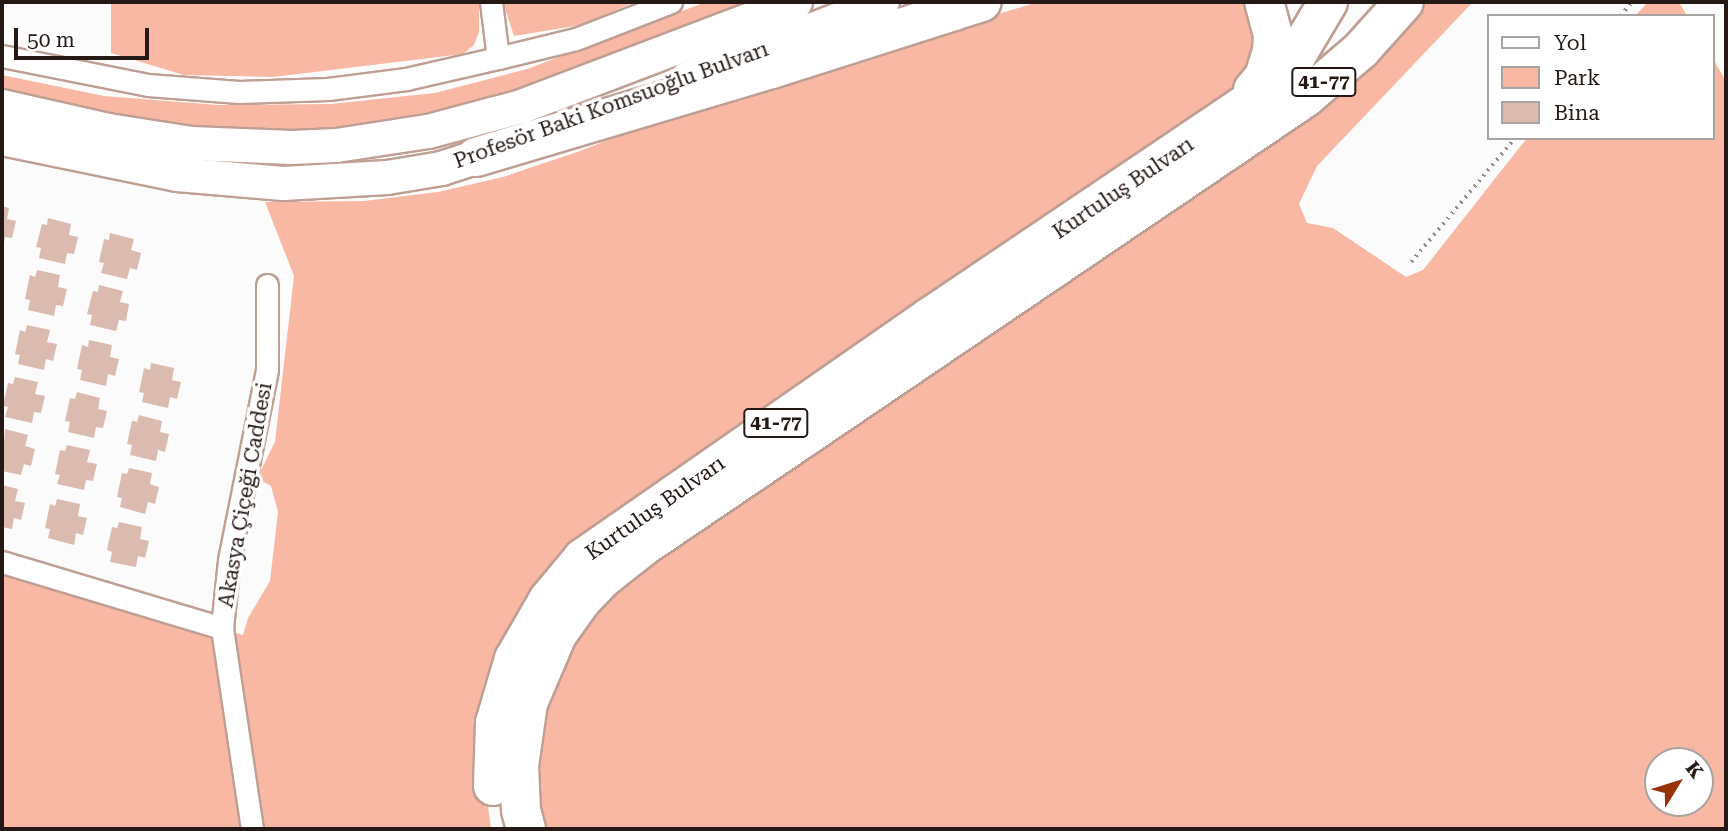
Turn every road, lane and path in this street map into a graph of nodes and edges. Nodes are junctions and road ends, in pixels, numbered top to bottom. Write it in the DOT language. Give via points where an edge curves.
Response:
graph roads {
  1 [pos="491,2"];
  2 [pos="671,2"];
  3 [pos="795,2"];
  4 [pos="882,2"];
  5 [pos="982,2"];
  6 [pos="1264,2"];
  7 [pos="1328,2"];
  8 [pos="1350,2"];
  9 [pos="1404,2"];
  10 [pos="2,55"];
  11 [pos="498,58"];
  12 [pos="2,106"];
  13 [pos="1223,137"];
  14 [pos="2,138"];
  15 [pos="1513,140"];
  16 [pos="476,157"];
  17 [pos="1411,261"];
  18 [pos="267,285"];
  19 [pos="2,562"];
  20 [pos="222,628"];
  21 [pos="252,829"];
  22 [pos="500,829"];
  23 [pos="526,829"];
  1 -- 11 [label="street"];
  2 -- 11 [label="street" via="576,39"];
  3 -- 12 [label="main road, Profesör Baki Komsuoğlu Bulvarı" via="521,106 428,131 336,145 191,143"];
  4 -- 16 [label="main road, Profesör Baki Komsuoğlu Bulvarı"];
  5 -- 16 [label="highway"];
  6 -- 13 [label="highway" via="1273,35 1269,64"];
  7 -- 13 [label="highway, 41-77" via="1309,38"];
  8 -- 13 [label="highway" via="1326,49 1292,93"];
  9 -- 13 [label="highway, 41-77" via="1361,50 1305,98"];
  10 -- 11 [label="street" via="148,85 239,92 328,89 406,79"];
  13 -- 22 [label="highway, Kurtuluş Bulvarı / 41-77" via="930,317 583,558 548,600 514,659 495,723 494,788"];
  13 -- 23 [label="highway, Kurtuluş Bulvarı / 41-77" via="602,579 557,635 528,704 519,766"];
  14 -- 16 [label="main road, Profesör Baki Komsuoğlu Bulvarı" via="125,165 240,181 342,182 441,168"];
  15 -- 17 [label="path"];
  18 -- 20 [label="street, Akasya Çiçeği Caddesi" via="267,369 229,560"];
  19 -- 20 [label="street"];
  20 -- 21 [label="street, Akasya Çiçeği Caddesi"];
}
